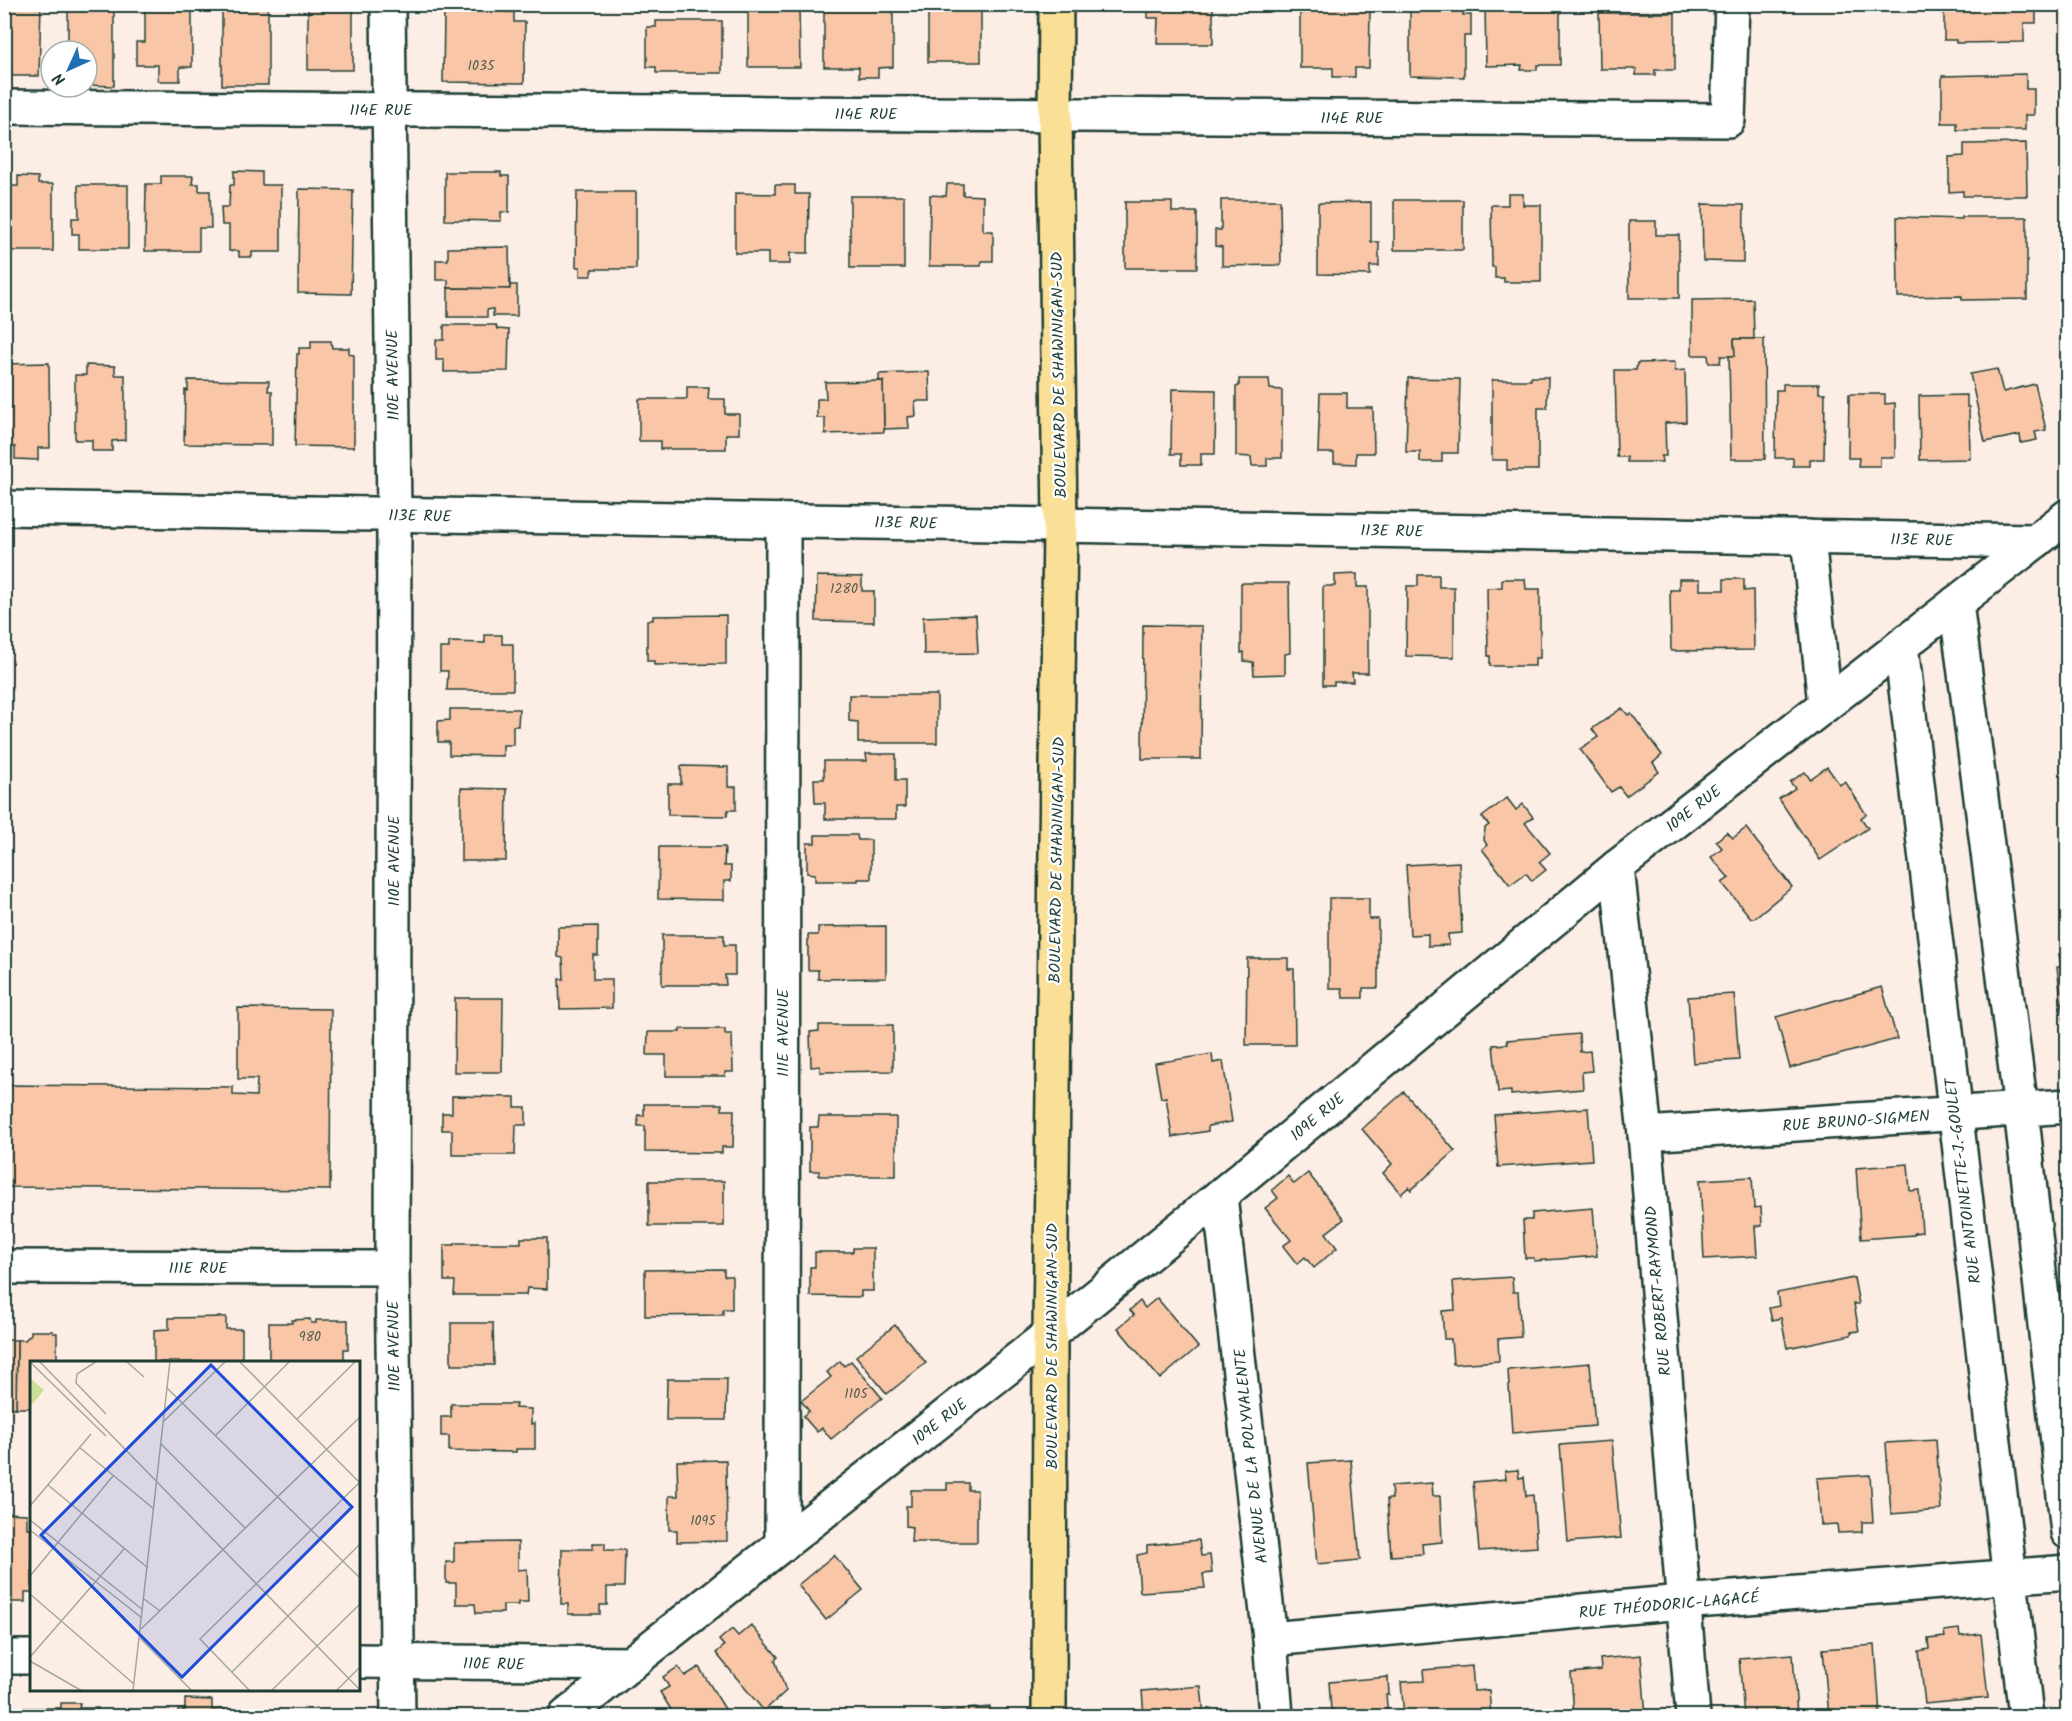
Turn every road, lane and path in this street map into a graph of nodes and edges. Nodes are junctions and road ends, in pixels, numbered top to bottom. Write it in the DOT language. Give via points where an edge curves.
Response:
graph roads {
  1 [pos="388,4"];
  2 [pos="1056,4"];
  3 [pos="1732,4"];
  4 [pos="4,106"];
  5 [pos="388,109"];
  6 [pos="1055,115"];
  7 [pos="4,508"];
  8 [pos="394,514"];
  9 [pos="2067,516"];
  10 [pos="783,520"];
  11 [pos="1060,525"];
  12 [pos="1808,537"];
  13 [pos="2036,541"];
  14 [pos="1956,603"];
  15 [pos="1901,646"];
  16 [pos="1825,705"];
  17 [pos="1617,867"];
  18 [pos="2067,1106"];
  19 [pos="2021,1109"];
  20 [pos="1954,1113"];
  21 [pos="1645,1134"];
  22 [pos="1220,1196"];
  23 [pos="4,1267"];
  24 [pos="392,1268"];
  25 [pos="1050,1334"];
  26 [pos="2067,1532"];
  27 [pos="782,1545"];
  28 [pos="2067,1572"];
  29 [pos="2009,1578"];
  30 [pos="1682,1602"];
  31 [pos="1270,1639"];
  32 [pos="4,1657"];
  33 [pos="30,1657"];
  34 [pos="360,1661"];
  35 [pos="397,1661"];
  36 [pos="630,1664"];
  37 [pos="398,1716"];
  38 [pos="566,1716"];
  39 [pos="1049,1716"];
  40 [pos="1276,1716"];
  41 [pos="1693,1716"];
  42 [pos="2026,1716"];
  1 -- 5 [label="street, 110E AVENUE"];
  2 -- 6 [label="main road, BOULEVARD DE SHAWINIGAN-SUD"];
  3 -- 6 [label="street, 114E RUE" via="1728,120"];
  4 -- 5 [label="street, 114E RUE"];
  5 -- 6 [label="street, 114E RUE"];
  5 -- 8 [label="street, 110E AVENUE"];
  6 -- 11 [label="main road, BOULEVARD DE SHAWINIGAN-SUD"];
  7 -- 8 [label="street, 113E RUE"];
  8 -- 10 [label="street, 113E RUE"];
  8 -- 24 [label="street, 110E AVENUE"];
  9 -- 13 [label="street, 109E RUE"];
  10 -- 11 [label="street, 113E RUE"];
  10 -- 27 [label="street, 111E AVENUE"];
  11 -- 12 [label="street, 113E RUE"];
  11 -- 25 [label="main road, BOULEVARD DE SHAWINIGAN-SUD"];
  12 -- 13 [label="street, 113E RUE"];
  12 -- 16 [label="street"];
  13 -- 14 [label="street, 109E RUE"];
  14 -- 15 [label="street, 109E RUE"];
  14 -- 19 [label="street"];
  15 -- 16 [label="street, 109E RUE"];
  15 -- 20 [label="street, RUE ANTOINETTE-J.-GOULET"];
  16 -- 17 [label="street, 109E RUE"];
  17 -- 21 [label="street, RUE ROBERT-RAYMOND"];
  17 -- 22 [label="street, 109E RUE"];
  18 -- 19 [label="street, RUE BRUNO-SIGMEN"];
  19 -- 20 [label="street, RUE BRUNO-SIGMEN"];
  19 -- 26 [label="street"];
  20 -- 21 [label="street, RUE BRUNO-SIGMEN"];
  20 -- 29 [label="street, RUE ANTOINETTE-J.-GOULET"];
  21 -- 30 [label="street, RUE ROBERT-RAYMOND"];
  22 -- 25 [label="street, 109E RUE"];
  22 -- 31 [label="street, AVENUE DE LA POLYVALENTE"];
  23 -- 24 [label="street, 111E RUE"];
  24 -- 35 [label="street, 110E AVENUE"];
  25 -- 27 [label="street, 109E RUE"];
  25 -- 39 [label="main road, BOULEVARD DE SHAWINIGAN-SUD"];
  27 -- 36 [label="street, 109E RUE"];
  28 -- 29 [label="street, RUE THÉODORIC-LAGACÉ"];
  29 -- 30 [label="street, RUE THÉODORIC-LAGACÉ"];
  29 -- 42 [label="street, RUE ANTOINETTE-J.-GOULET"];
  30 -- 31 [label="street, RUE THÉODORIC-LAGACÉ"];
  30 -- 41 [label="street, RUE ROBERT-RAYMOND"];
  31 -- 40 [label="street, AVENUE DE LA POLYVALENTE"];
  32 -- 33 [label="street"];
  34 -- 35 [label="street, 110E RUE"];
  35 -- 36 [label="street, 110E RUE"];
  35 -- 37 [label="street, 110E AVENUE"];
  36 -- 38 [label="street, 109E RUE"];
}
